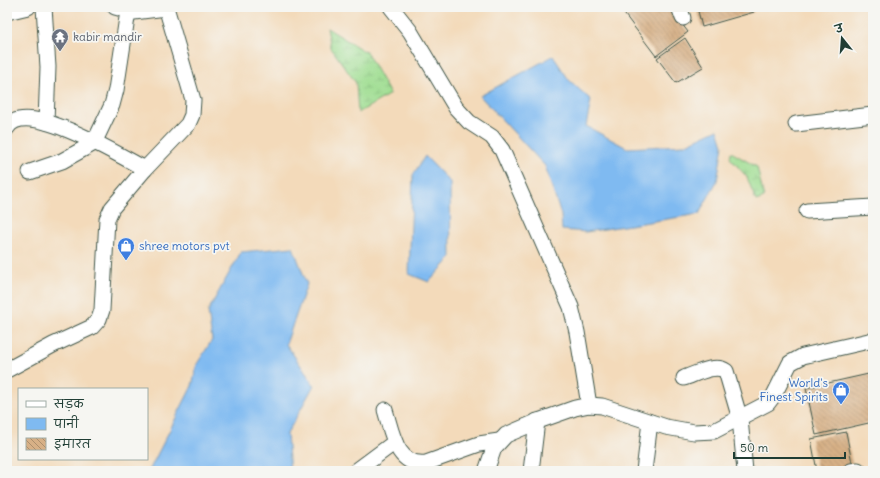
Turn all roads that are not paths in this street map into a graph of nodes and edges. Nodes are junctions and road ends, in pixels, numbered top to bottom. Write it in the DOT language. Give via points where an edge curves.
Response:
graph roads {
  1 [pos="28,7"];
  2 [pos="44,7"];
  3 [pos="166,7"];
  4 [pos="390,7"];
  5 [pos="122,9"];
  6 [pos="7,12"];
  7 [pos="873,115"];
  8 [pos="46,122"];
  9 [pos="796,124"];
  10 [pos="7,128"];
  11 [pos="94,143"];
  12 [pos="145,168"];
  13 [pos="30,172"];
  14 [pos="873,207"];
  15 [pos="807,211"];
  16 [pos="873,340"];
  17 [pos="7,370"];
  18 [pos="684,378"];
  19 [pos="589,405"];
  20 [pos="385,410"];
  21 [pos="740,419"];
  22 [pos="537,421"];
  23 [pos="650,422"];
  24 [pos="499,441"];
  25 [pos="395,442"];
  26 [pos="356,471"];
  27 [pos="486,471"];
  28 [pos="531,471"];
  29 [pos="644,471"];
  30 [pos="745,471"];
  1 -- 6 [label="street"];
  2 -- 8 [label="street" via="48,66"];
  3 -- 5 [label="street"];
  3 -- 12 [label="street" via="193,100 192,115 188,124"];
  4 -- 19 [label="street" via="410,32 456,108 470,122 492,137 502,150 571,307 578,332"];
  5 -- 11 [label="street" via="116,90 112,105"];
  7 -- 9 [label="street"];
  8 -- 10 [label="street" via="18,120"];
  8 -- 11 [label="street"];
  11 -- 12 [label="street"];
  11 -- 13 [label="street" via="62,161"];
  12 -- 17 [label="street" via="112,208 107,218 102,310 98,319 92,327"];
  14 -- 15 [label="street"];
  16 -- 21 [label="street" via="804,356 790,363 768,403"];
  18 -- 21 [label="street" via="715,368 726,371"];
  19 -- 22 [label="street"];
  19 -- 23 [label="street" via="602,406"];
  20 -- 25 [label="street"];
  21 -- 23 [label="street" via="714,431 694,432 666,428"];
  21 -- 30 [label="street"];
  22 -- 24 [label="street" via="506,435"];
  22 -- 28 [label="street"];
  23 -- 29 [label="street"];
  24 -- 25 [label="street" via="479,444 417,464 404,458"];
  24 -- 27 [label="street"];
  25 -- 26 [label="street"];
}
